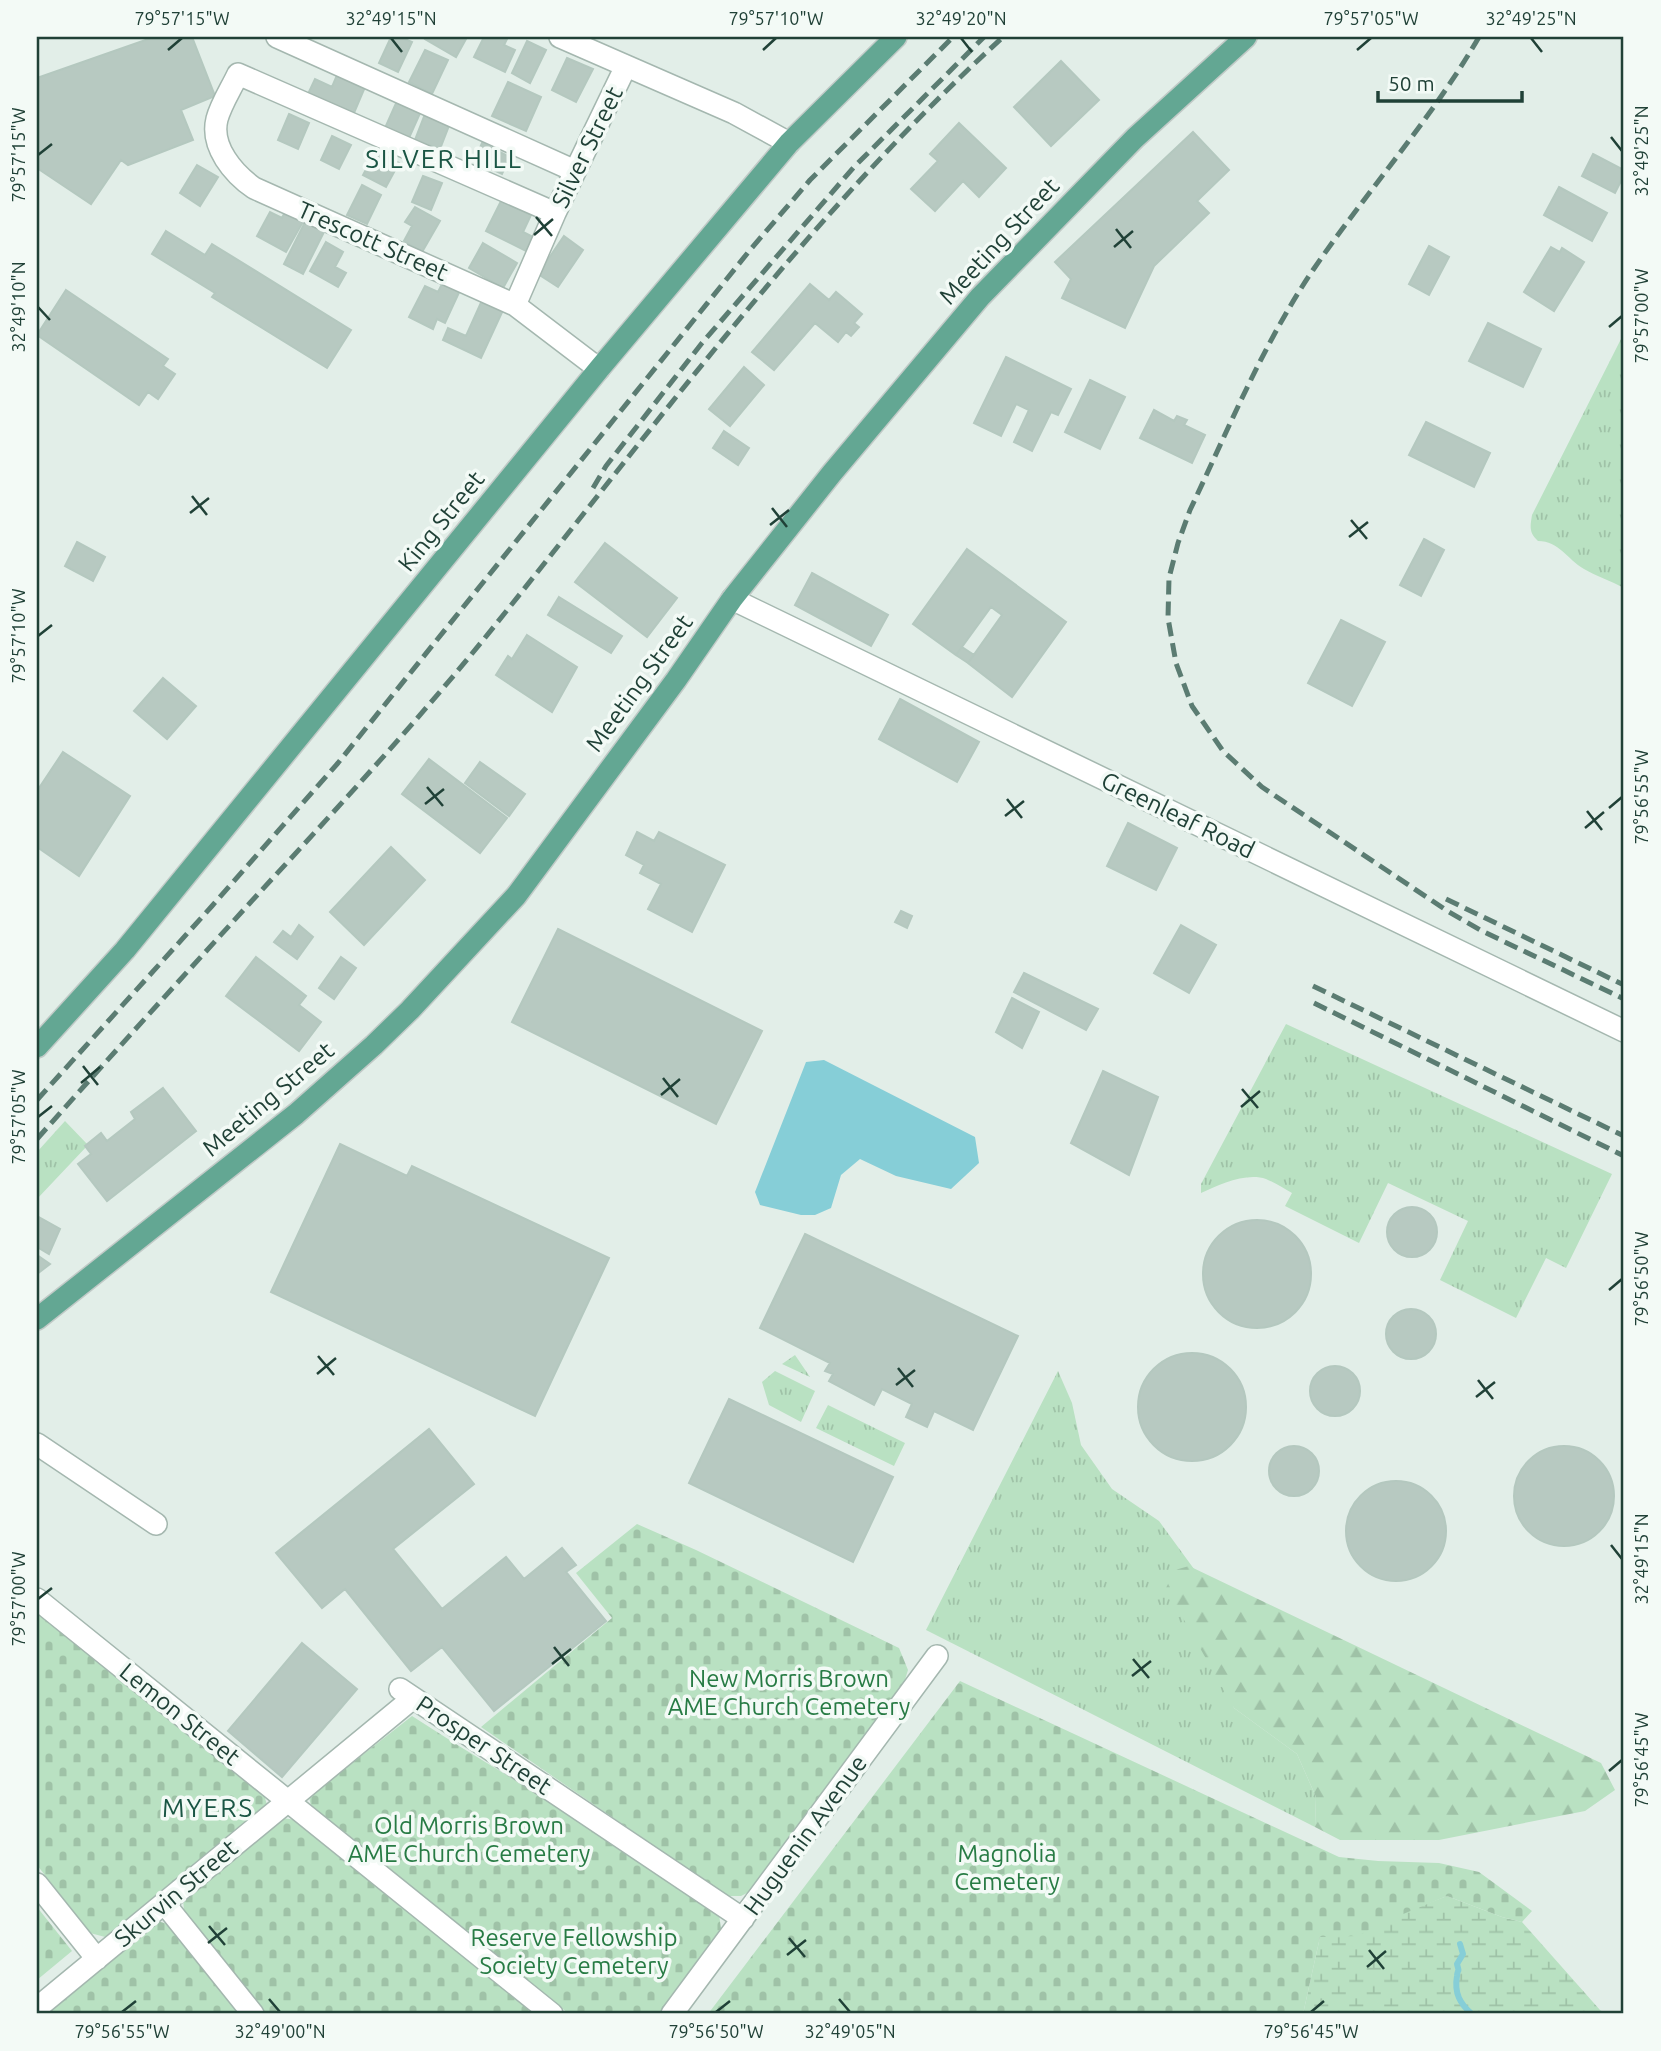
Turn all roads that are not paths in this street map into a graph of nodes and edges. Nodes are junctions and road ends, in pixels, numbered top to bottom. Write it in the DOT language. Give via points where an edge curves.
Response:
graph roads {
  1 [pos="277,37"];
  2 [pos="560,37"];
  3 [pos="895,37"];
  4 [pos="1246,37"];
  5 [pos="626,66"];
  6 [pos="789,144"];
  7 [pos="575,171"];
  8 [pos="555,213"];
  9 [pos="515,304"];
  10 [pos="599,369"];
  11 [pos="732,599"];
  12 [pos="1624,1031"];
  13 [pos="37,1047"];
  14 [pos="37,1319"];
  15 [pos="37,1444"];
  16 [pos="156,1524"];
  17 [pos="37,1599"];
  18 [pos="937,1656"];
  19 [pos="406,1693"];
  20 [pos="288,1801"];
  21 [pos="37,1884"];
  22 [pos="164,1902"];
  23 [pos="743,1919"];
  24 [pos="97,1959"];
  25 [pos="37,2008"];
  26 [pos="253,2014"];
  27 [pos="552,2014"];
  28 [pos="672,2014"];
  1 -- 7 [label="street"];
  2 -- 5 [label="street"];
  3 -- 6 [label="main road, King Street"];
  4 -- 11 [label="main road, Meeting Street" via="1135,138 988,288"];
  5 -- 6 [label="street" via="734,113"];
  5 -- 7 [label="street, Silver Street"];
  6 -- 10 [label="main road, King Street"];
  7 -- 8 [label="street, Silver Street"];
  8 -- 9 [label="street, Silver Street"];
  8 -- 9 [label="street, Trescott Street" via="238,75 217,120 216,134 224,157 254,188"];
  9 -- 10 [label="street, Trescott Street"];
  10 -- 13 [label="main road, King Street" via="125,950"];
  11 -- 12 [label="street, Greenleaf Road"];
  11 -- 14 [label="main road, Meeting Street" via="516,896 410,1010 296,1114"];
  15 -- 16 [label="street"];
  17 -- 20 [label="street, Lemon Street"];
  18 -- 23 [label="street, Huguenin Avenue"];
  19 -- 20 [label="street, Skurvin Street"];
  19 -- 23 [label="street, Prosper Street"];
  20 -- 22 [label="street, Skurvin Street"];
  20 -- 27 [label="street, Lemon Street"];
  21 -- 24 [label="street"];
  22 -- 24 [label="street, Skurvin Street"];
  22 -- 26 [label="street"];
  23 -- 28 [label="street, Huguenin Avenue"];
  24 -- 25 [label="street, Skurvin Street"];
}
